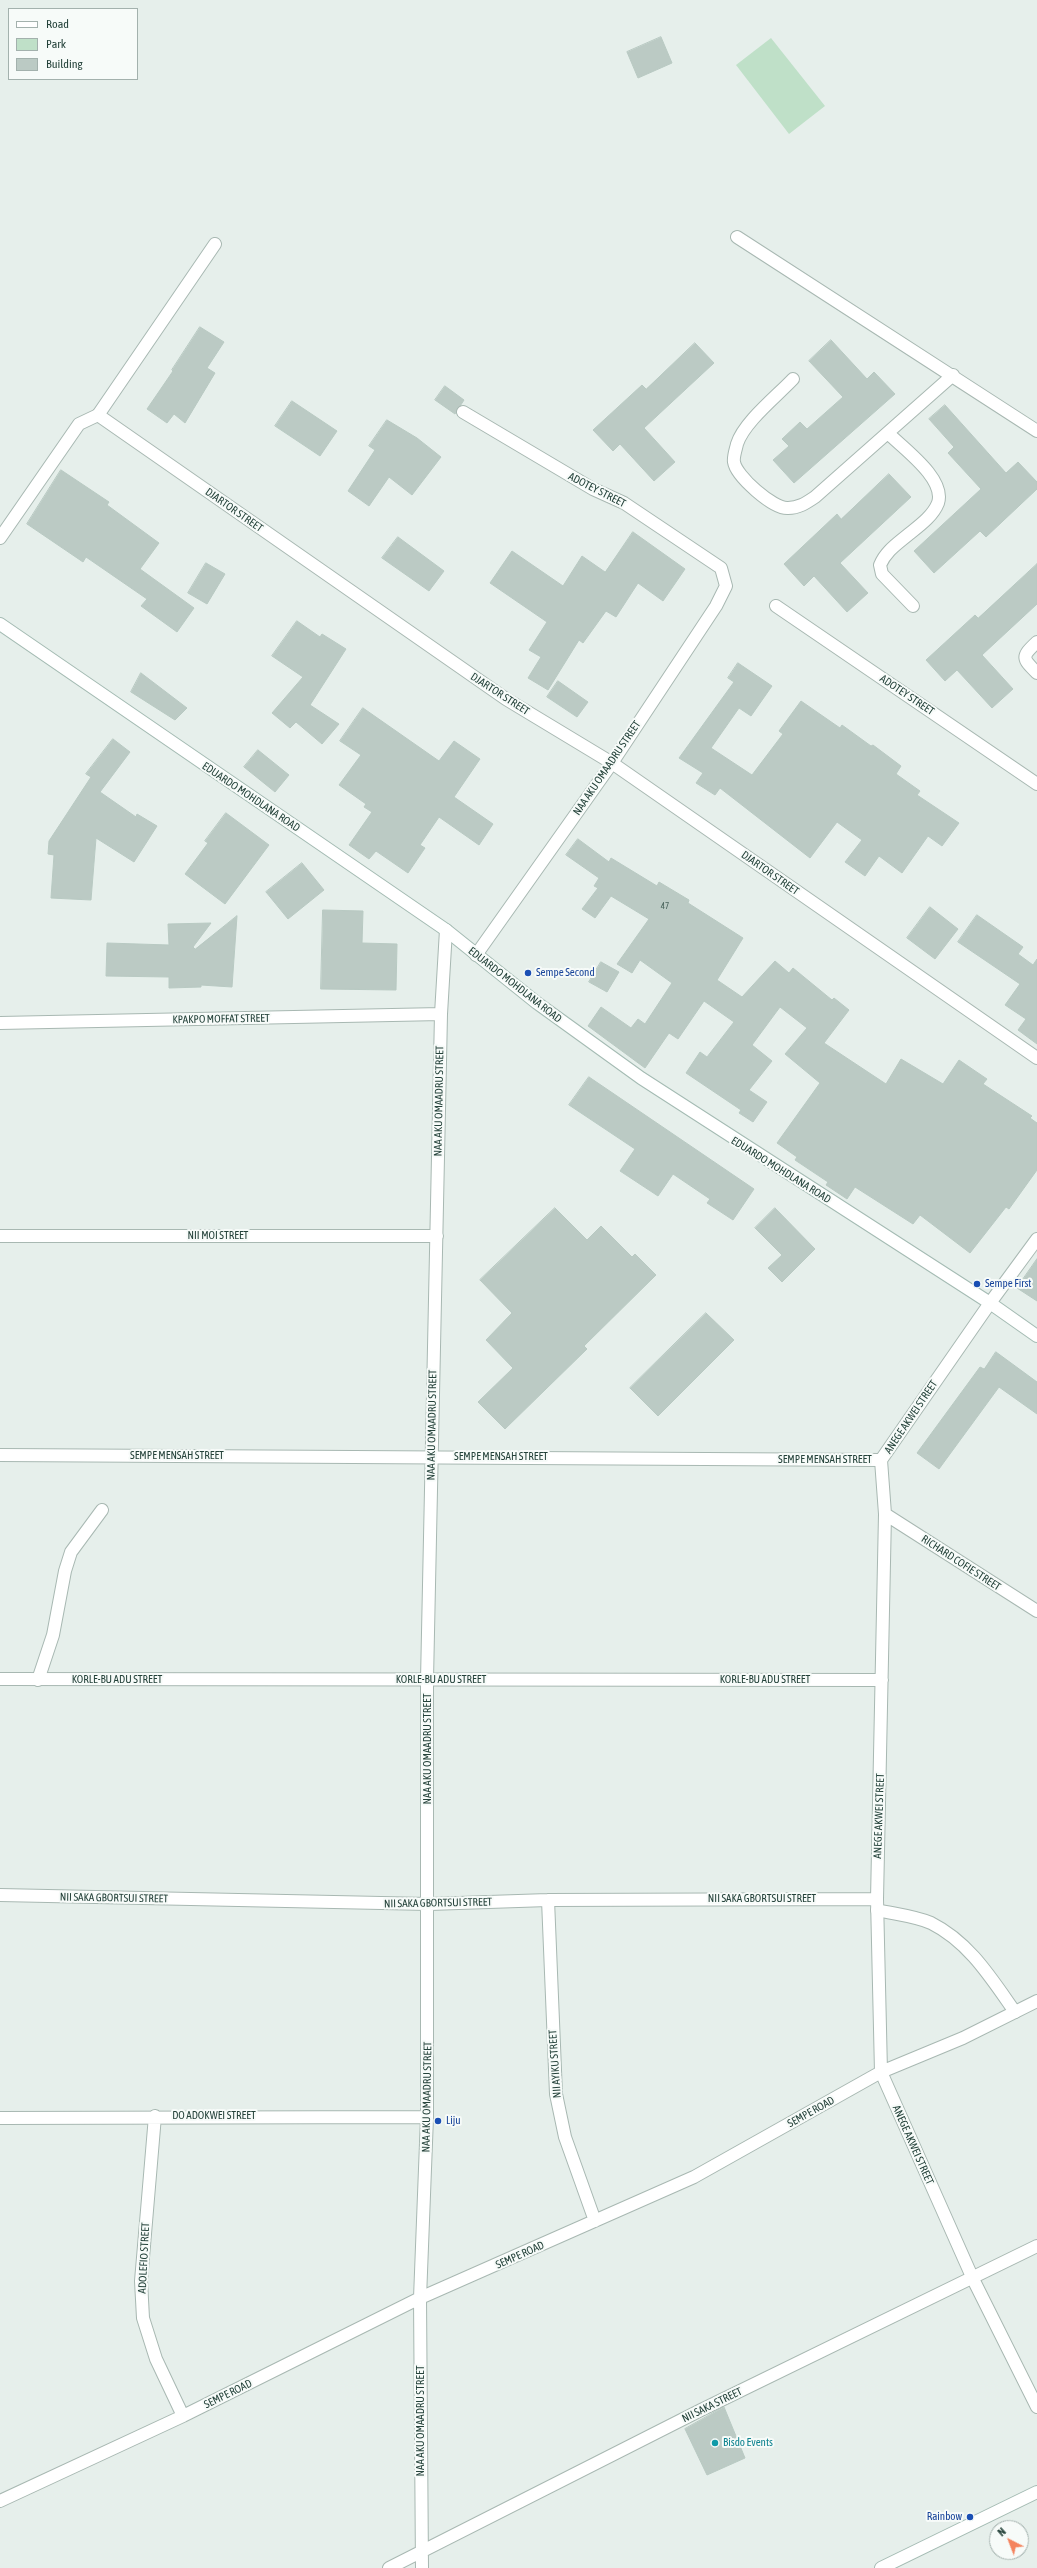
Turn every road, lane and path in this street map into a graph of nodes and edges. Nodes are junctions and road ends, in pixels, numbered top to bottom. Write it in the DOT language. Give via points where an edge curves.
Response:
graph roads {
  1 [pos="737,237"];
  2 [pos="215,244"];
  3 [pos="953,375"];
  4 [pos="793,379"];
  5 [pos="463,412"];
  6 [pos="98,415"];
  7 [pos="1037,431"];
  8 [pos="889,434"];
  9 [pos="0,538"];
  10 [pos="724,576"];
  11 [pos="776,606"];
  12 [pos="913,606"];
  13 [pos="0,624"];
  14 [pos="1037,642"];
  15 [pos="1037,673"];
  16 [pos="612,763"];
  17 [pos="1037,784"];
  18 [pos="446,930"];
  19 [pos="476,955"];
  20 [pos="441,1014"];
  21 [pos="0,1023"];
  22 [pos="1037,1058"];
  23 [pos="0,1236"];
  24 [pos="436,1236"];
  25 [pos="1037,1239"];
  26 [pos="990,1303"];
  27 [pos="1037,1336"];
  28 [pos="0,1455"];
  29 [pos="431,1457"];
  30 [pos="882,1460"];
  31 [pos="102,1510"];
  32 [pos="885,1514"];
  33 [pos="1037,1611"];
  34 [pos="0,1679"];
  35 [pos="38,1680"];
  36 [pos="427,1680"];
  37 [pos="882,1680"];
  38 [pos="0,1895"];
  39 [pos="548,1900"];
  40 [pos="429,1904"];
  41 [pos="877,1904"];
  42 [pos="1037,2001"];
  43 [pos="1015,2012"];
  44 [pos="881,2072"];
  45 [pos="154,2116"];
  46 [pos="427,2117"];
  47 [pos="0,2118"];
  48 [pos="594,2221"];
  49 [pos="1037,2246"];
  50 [pos="973,2278"];
  51 [pos="420,2298"];
  52 [pos="1037,2407"];
  53 [pos="183,2416"];
  54 [pos="1037,2492"];
  55 [pos="0,2501"];
  56 [pos="422,2552"];
  57 [pos="389,2568"];
  58 [pos="422,2568"];
  59 [pos="881,2568"];
  1 -- 3 [label="street"];
  2 -- 6 [label="street"];
  3 -- 7 [label="street"];
  3 -- 8 [label="street"];
  4 -- 8 [label="street" via="754,418 738,442 733,461 738,472 773,502 786,509 801,507"];
  5 -- 10 [label="street, ADOTEY STREET" via="593,489 624,503 721,568"];
  6 -- 9 [label="street" via="79,424"];
  6 -- 16 [label="street, DJARTOR STREET" via="506,699"];
  8 -- 12 [label="street" via="929,472 938,489 938,503 930,516 885,554 880,565 882,574"];
  10 -- 16 [label="street, NAA AKU OMAADRU STREET" via="726,586 716,606"];
  11 -- 17 [label="street, ADOTEY STREET"];
  13 -- 18 [label="street, EDUARDO MOHDLANA ROAD"];
  14 -- 15 [label="street" via="1024,656 1025,661"];
  16 -- 19 [label="street, NAA AKU OMAADRU STREET"];
  16 -- 22 [label="street, DJARTOR STREET"];
  18 -- 19 [label="street, EDUARDO MOHDLANA ROAD"];
  18 -- 20 [label="street, NAA AKU OMAADRU STREET"];
  19 -- 26 [label="street, EDUARDO MOHDLANA ROAD" via="537,1003 647,1082"];
  20 -- 21 [label="street, KPAKPO MOFFAT STREET"];
  20 -- 24 [label="street, NAA AKU OMAADRU STREET"];
  23 -- 24 [label="street, NII MOI STREET"];
  24 -- 29 [label="street, NAA AKU OMAADRU STREET"];
  25 -- 26 [label="street, ANEGE AKWEI STREET"];
  26 -- 27 [label="street, EDUARDO MOHDLANA ROAD"];
  26 -- 30 [label="street, ANEGE AKWEI STREET"];
  28 -- 29 [label="street, SEMPE MENSAH STREET"];
  29 -- 30 [label="street, SEMPE MENSAH STREET"];
  29 -- 36 [label="street, NAA AKU OMAADRU STREET"];
  30 -- 32 [label="street, ANEGE AKWEI STREET"];
  31 -- 35 [label="street" via="71,1552 53,1635"];
  32 -- 33 [label="street, RICHARD COFIE STREET"];
  32 -- 37 [label="street, ANEGE AKWEI STREET"];
  34 -- 35 [label="street, KORLE-BU ADU STREET"];
  35 -- 36 [label="street, KORLE-BU ADU STREET"];
  36 -- 37 [label="street, KORLE-BU ADU STREET"];
  36 -- 40 [label="street, NAA AKU OMAADRU STREET"];
  37 -- 41 [label="street, ANEGE AKWEI STREET"];
  38 -- 40 [label="street, NII SAKA GBORTSUI STREET"];
  39 -- 40 [label="street, NII SAKA GBORTSUI STREET"];
  39 -- 41 [label="street, NII SAKA GBORTSUI STREET"];
  39 -- 48 [label="street, NII AYIKU STREET" via="556,2094 565,2137"];
  40 -- 46 [label="street, NAA AKU OMAADRU STREET"];
  41 -- 43 [label="street, NII SAKA GBORTSUI STREET" via="930,1922 948,1933 968,1949 984,1967"];
  41 -- 44 [label="street, ANEGE AKWEI STREET"];
  42 -- 43 [label="street, SEMPE ROAD"];
  43 -- 44 [label="street, SEMPE ROAD" via="963,2038"];
  44 -- 48 [label="street, SEMPE ROAD" via="694,2177"];
  44 -- 50 [label="street, ANEGE AKWEI STREET"];
  45 -- 46 [label="street, DO ADOKWEI STREET"];
  45 -- 47 [label="street, DO ADOKWEI STREET"];
  45 -- 53 [label="street, ADOLEFIO STREET" via="141,2281 143,2318 156,2359"];
  46 -- 51 [label="street, NAA AKU OMAADRU STREET"];
  48 -- 51 [label="street, SEMPE ROAD"];
  49 -- 50 [label="street, NII SAKA STREET"];
  50 -- 52 [label="street, ANEGE AKWEI STREET"];
  50 -- 56 [label="street, NII SAKA STREET" via="701,2410"];
  51 -- 53 [label="street, SEMPE ROAD"];
  51 -- 56 [label="street, NAA AKU OMAADRU STREET"];
  53 -- 55 [label="street, SEMPE ROAD"];
  54 -- 59 [label="street"];
  56 -- 57 [label="street, NII SAKA STREET"];
  56 -- 58 [label="street, NAA AKU OMAADRU STREET"];
}
